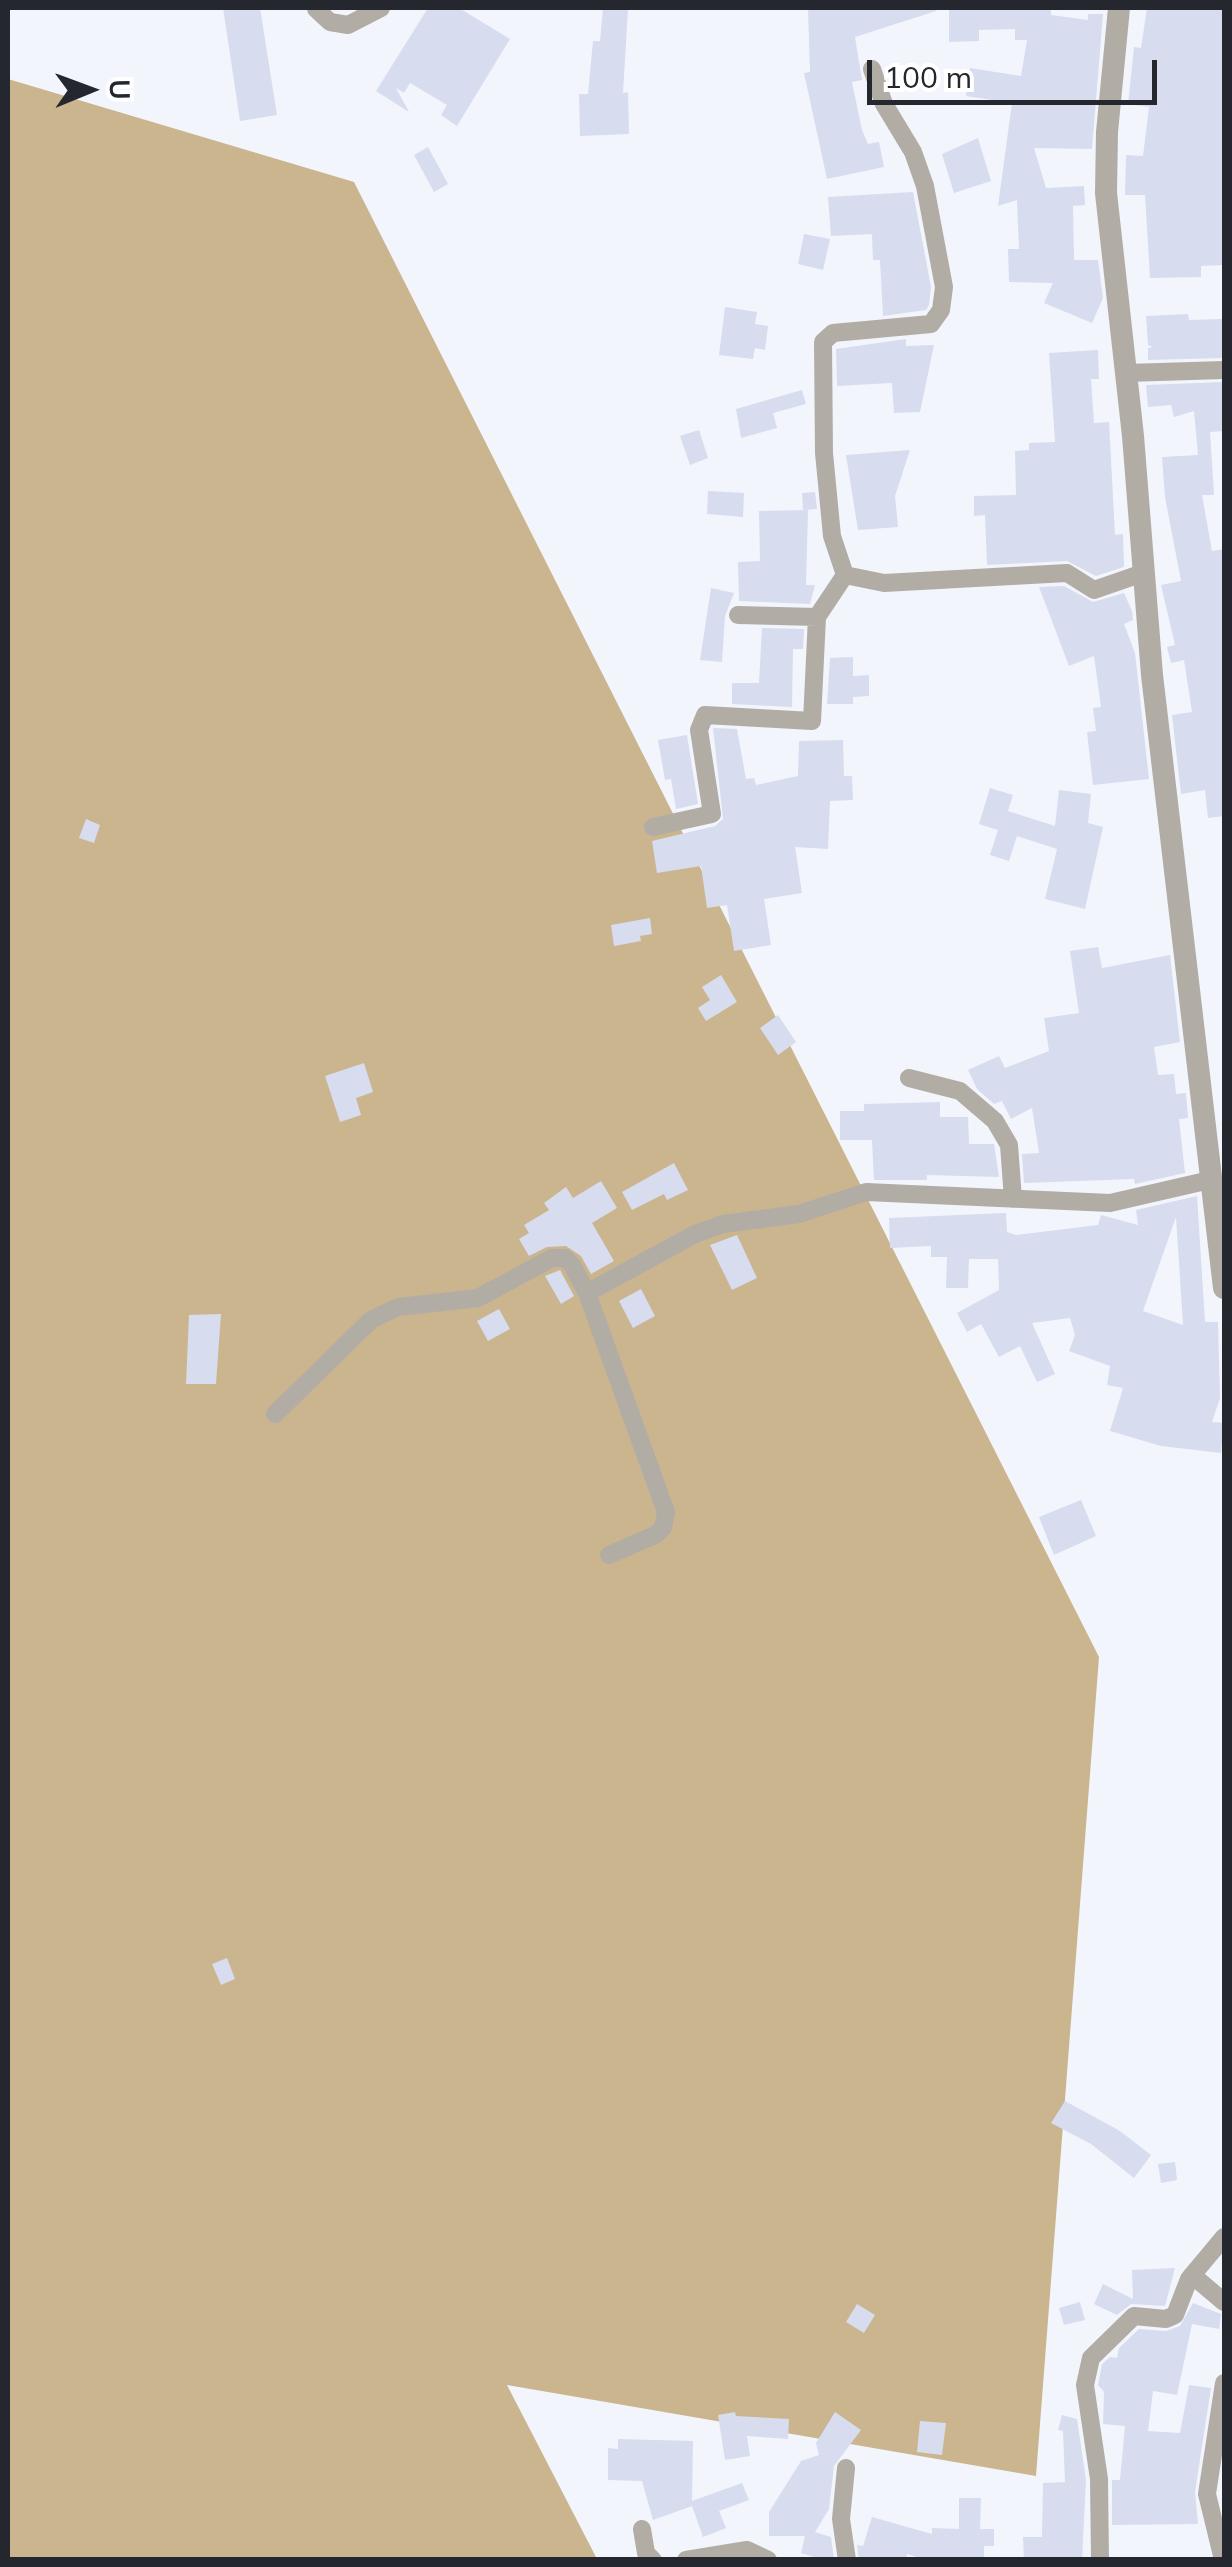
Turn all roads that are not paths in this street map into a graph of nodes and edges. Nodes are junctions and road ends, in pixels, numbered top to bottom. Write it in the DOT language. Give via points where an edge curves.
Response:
graph roads {
  1 [pos="381,8"];
  2 [pos="1119,8"];
  3 [pos="316,9"];
  4 [pos="872,69"];
  5 [pos="1224,370"];
  6 [pos="1126,372"];
  7 [pos="1142,574"];
  8 [pos="845,575"];
  9 [pos="738,614"];
  10 [pos="816,617"];
  11 [pos="653,827"];
  12 [pos="909,1078"];
  13 [pos="1210,1180"];
  14 [pos="1013,1199"];
  15 [pos="1224,1288"];
  16 [pos="587,1294"];
  17 [pos="275,1414"];
  18 [pos="609,1555"];
  19 [pos="1224,2237"];
  20 [pos="1192,2275"];
  21 [pos="1224,2302"];
  22 [pos="1224,2383"];
  23 [pos="846,2468"];
  24 [pos="642,2529"];
  25 [pos="652,2560"];
  26 [pos="686,2560"];
  27 [pos="768,2560"];
  28 [pos="847,2560"];
  29 [pos="1100,2560"];
  30 [pos="1222,2560"];
  1 -- 3 [label="street" via="348,25 330,22"];
  2 -- 6 [label="street" via="1106,194"];
  4 -- 8 [label="street" via="925,186 944,288 931,324 834,334 823,342 830,515"];
  5 -- 6 [label="street"];
  6 -- 7 [label="street"];
  7 -- 8 [label="street" via="1094,590 1068,573 884,583"];
  7 -- 13 [label="street"];
  8 -- 10 [label="street"];
  9 -- 10 [label="street"];
  10 -- 11 [label="street" via="812,721 704,715 699,730 712,814"];
  12 -- 14 [label="street" via="960,1091 995,1121 1009,1145"];
  13 -- 14 [label="street" via="1110,1204"];
  13 -- 15 [label="street"];
  14 -- 16 [label="street" via="866,1192 800,1214 695,1234"];
  16 -- 17 [label="street" via="572,1265 552,1258 478,1298 390,1310 356,1331"];
  16 -- 18 [label="street" via="666,1512 655,1536"];
  19 -- 20 [label="street"];
  20 -- 21 [label="street"];
  20 -- 29 [label="street" via="1175,2314 1134,2316 1100,2347 1086,2371"];
  22 -- 30 [label="street" via="1207,2494"];
  23 -- 28 [label="street" via="841,2519"];
  24 -- 25 [label="street"];
  26 -- 27 [label="street" via="747,2550"];
}
